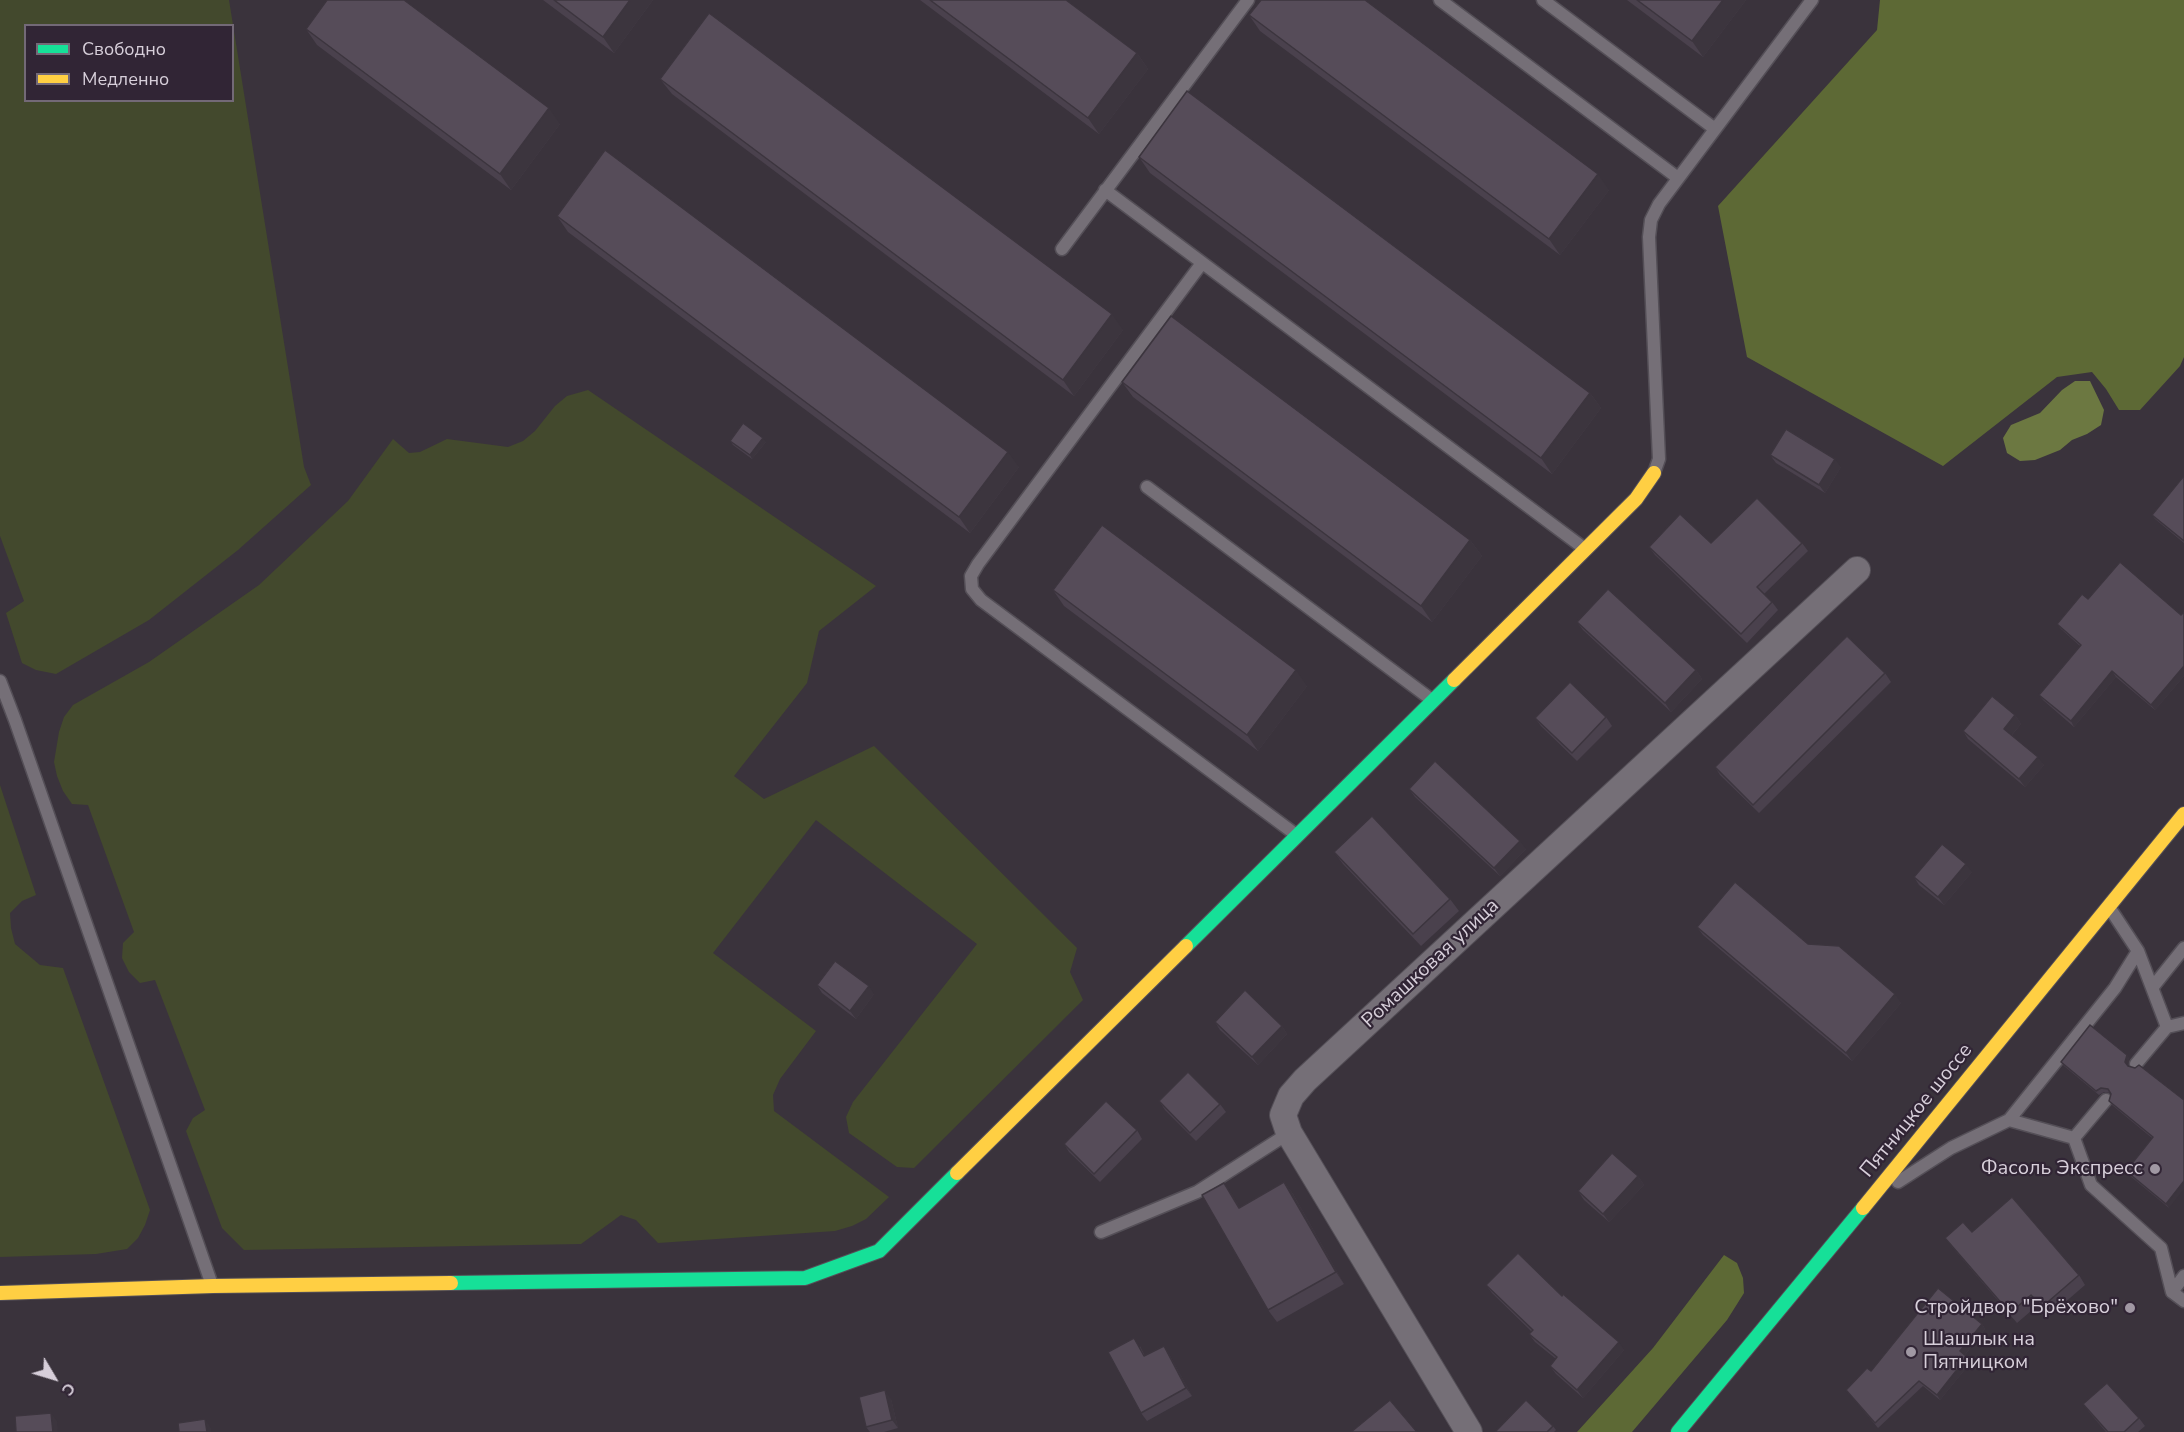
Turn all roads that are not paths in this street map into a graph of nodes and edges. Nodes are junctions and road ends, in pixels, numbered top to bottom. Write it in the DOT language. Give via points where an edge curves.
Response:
graph roads {
  1 [pos="1248,0"];
  2 [pos="1440,0"];
  3 [pos="1543,0"];
  4 [pos="1812,0"];
  5 [pos="1715,129"];
  6 [pos="1678,178"];
  7 [pos="1105,190"];
  8 [pos="1062,249"];
  9 [pos="1202,263"];
  10 [pos="1654,473"];
  11 [pos="1147,487"];
  12 [pos="1585,549"];
  13 [pos="1857,570"];
  14 [pos="0,681"];
  15 [pos="1433,701"];
  16 [pos="2184,814"];
  17 [pos="1297,836"];
  18 [pos="2157,868"];
  19 [pos="2108,904"];
  20 [pos="2184,948"];
  21 [pos="2138,951"];
  22 [pos="2152,988"];
  23 [pos="2184,1023"];
  24 [pos="2167,1027"];
  25 [pos="2136,1064"];
  26 [pos="2106,1100"];
  27 [pos="2009,1120"];
  28 [pos="1289,1133"];
  29 [pos="2074,1138"];
  30 [pos="1867,1203"];
  31 [pos="1101,1233"];
  32 [pos="2184,1276"];
  33 [pos="213,1286"];
  34 [pos="2172,1292"];
  35 [pos="0,1293"];
  36 [pos="2184,1301"];
  37 [pos="1469,1432"];
  38 [pos="1678,1432"];
  1 -- 7 [label="lane"];
  2 -- 6 [label="lane"];
  3 -- 5 [label="lane"];
  4 -- 5 [label="lane"];
  5 -- 6 [label="lane"];
  6 -- 10 [label="lane" via="1651,220 1649,237 1659,452"];
  7 -- 8 [label="lane"];
  7 -- 9 [label="lane"];
  9 -- 12 [label="lane"];
  9 -- 17 [label="lane" via="978,564 971,576 972,589 981,600"];
  10 -- 12 [label="street" via="1636,499"];
  11 -- 15 [label="lane"];
  12 -- 15 [label="street"];
  13 -- 28 [label="street, Ромашковая улица" via="1305,1080 1291,1096 1283,1115"];
  14 -- 33 [label="lane"];
  15 -- 17 [label="street"];
  16 -- 19 [label="street, Пятницкое шоссе"];
  17 -- 33 [label="street" via="879,1251 805,1278"];
  18 -- 19 [label="street"];
  19 -- 21 [label="lane"];
  19 -- 30 [label="street, Пятницкое шоссе"];
  20 -- 22 [label="lane"];
  21 -- 22 [label="lane"];
  21 -- 27 [label="lane" via="2115,988"];
  22 -- 24 [label="lane"];
  23 -- 24 [label="lane"];
  24 -- 25 [label="lane"];
  26 -- 29 [label="lane"];
  27 -- 29 [label="lane"];
  27 -- 30 [label="lane" via="1951,1148"];
  28 -- 31 [label="lane" via="1197,1192"];
  28 -- 37 [label="street, Ромашковая улица"];
  29 -- 34 [label="lane" via="2091,1185 2161,1248"];
  30 -- 38 [label="street, Пятницкое шоссе"];
  32 -- 34 [label="lane"];
  33 -- 35 [label="street"];
  34 -- 36 [label="lane"];
}
